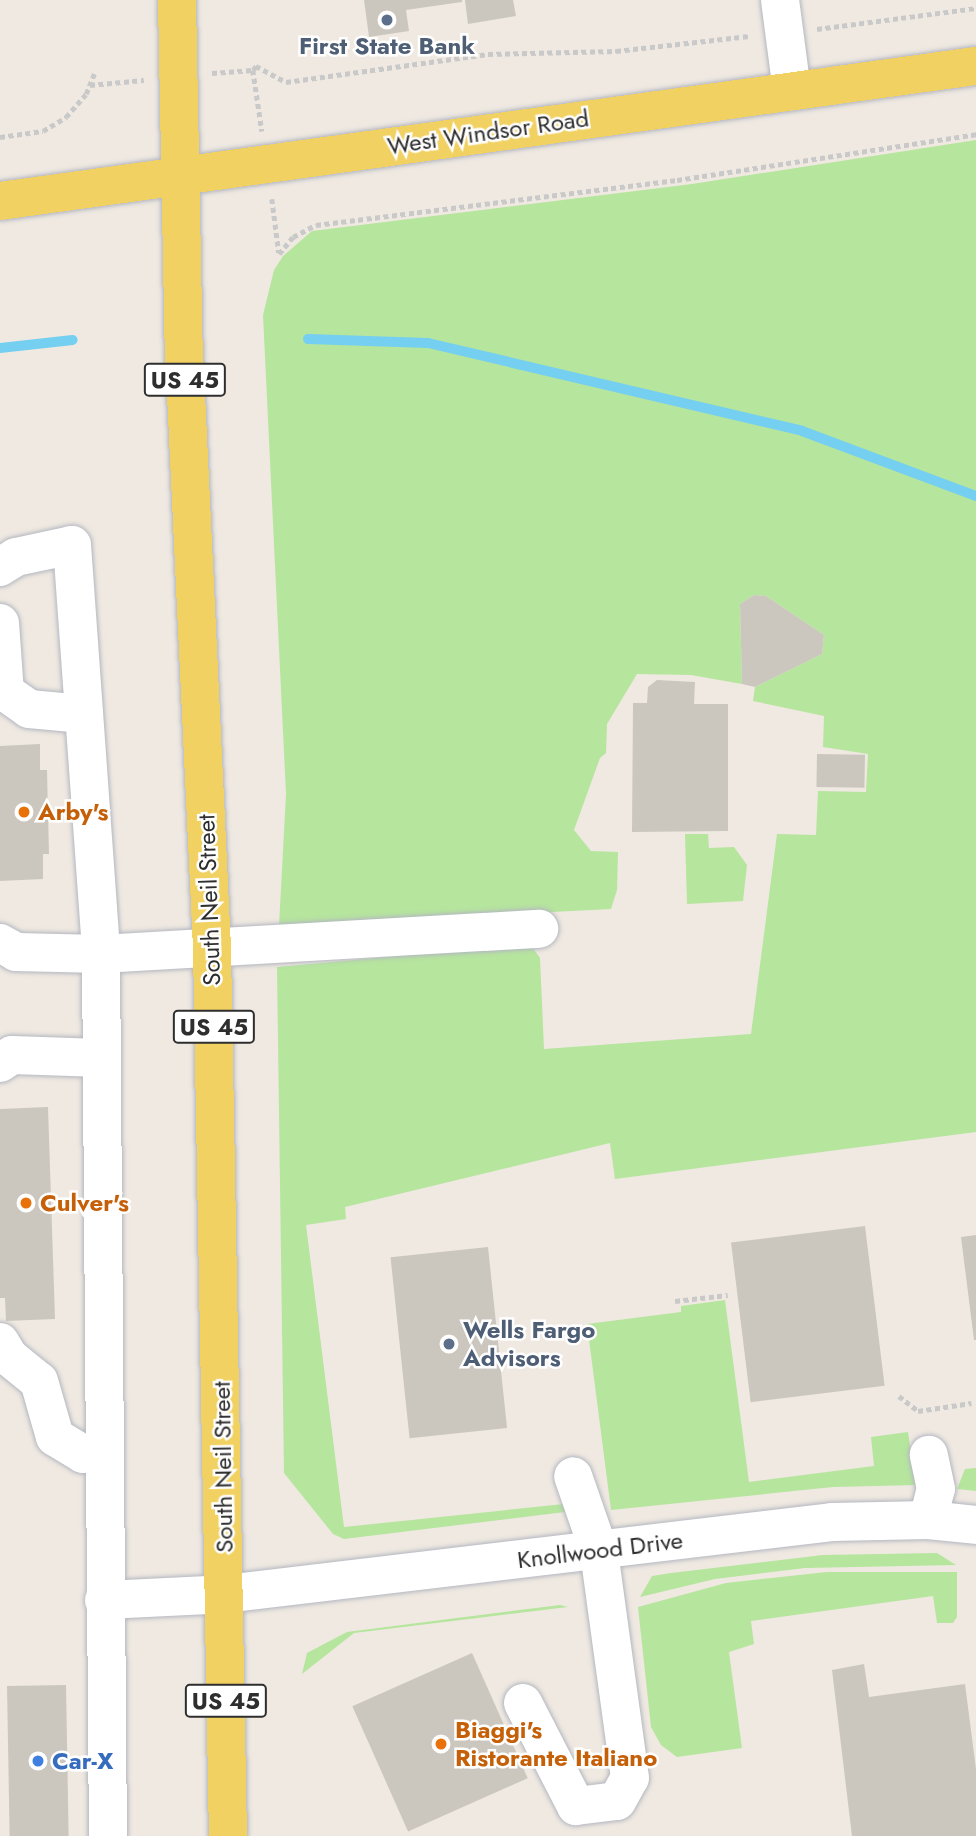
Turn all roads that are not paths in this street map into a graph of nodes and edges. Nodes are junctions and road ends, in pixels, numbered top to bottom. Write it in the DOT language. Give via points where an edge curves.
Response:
graph roads {
  1 [pos="177,0"];
  2 [pos="780,0"];
  3 [pos="976,66"];
  4 [pos="792,91"];
  5 [pos="181,174"];
  6 [pos="0,201"];
  7 [pos="0,567"];
  8 [pos="0,623"];
  9 [pos="84,714"];
  10 [pos="538,929"];
  11 [pos="0,943"];
  12 [pos="212,949"];
  13 [pos="101,954"];
  14 [pos="101,1058"];
  15 [pos="0,1063"];
  16 [pos="0,1342"];
  17 [pos="104,1454"];
  18 [pos="929,1455"];
  19 [pos="573,1476"];
  20 [pos="928,1520"];
  21 [pos="976,1525"];
  22 [pos="599,1551"];
  23 [pos="225,1594"];
  24 [pos="104,1600"];
  25 [pos="523,1703"];
  26 [pos="108,1836"];
  27 [pos="228,1836"];
  1 -- 5 [label="main road, US 45"];
  2 -- 4 [label="street"];
  3 -- 4 [label="main road, West Windsor Road"];
  4 -- 5 [label="main road, West Windsor Road"];
  5 -- 6 [label="main road, West Windsor Road"];
  5 -- 12 [label="main road, South Neil Street / US 45" via="184,352"];
  7 -- 9 [label="street" via="16,556 72,545"];
  8 -- 9 [label="street" via="5,692 29,709"];
  9 -- 13 [label="street"];
  10 -- 12 [label="street"];
  11 -- 13 [label="street" via="16,952"];
  12 -- 13 [label="street"];
  12 -- 23 [label="main road, South Neil Street / US 45"];
  13 -- 14 [label="street"];
  14 -- 15 [label="street" via="12,1055"];
  14 -- 17 [label="street"];
  16 -- 17 [label="street" via="9,1357 39,1381 55,1437 83,1454"];
  17 -- 24 [label="street"];
  18 -- 20 [label="street" via="936,1489"];
  19 -- 22 [label="street"];
  20 -- 21 [label="street, Knollwood Drive"];
  20 -- 22 [label="street, Knollwood Drive" via="832,1521"];
  22 -- 23 [label="street, Knollwood Drive"];
  22 -- 25 [label="street" via="630,1779 617,1801 576,1806"];
  23 -- 24 [label="street, Knollwood Drive"];
  23 -- 27 [label="main road, South Neil Street / US 45"];
  24 -- 26 [label="street"];
}
